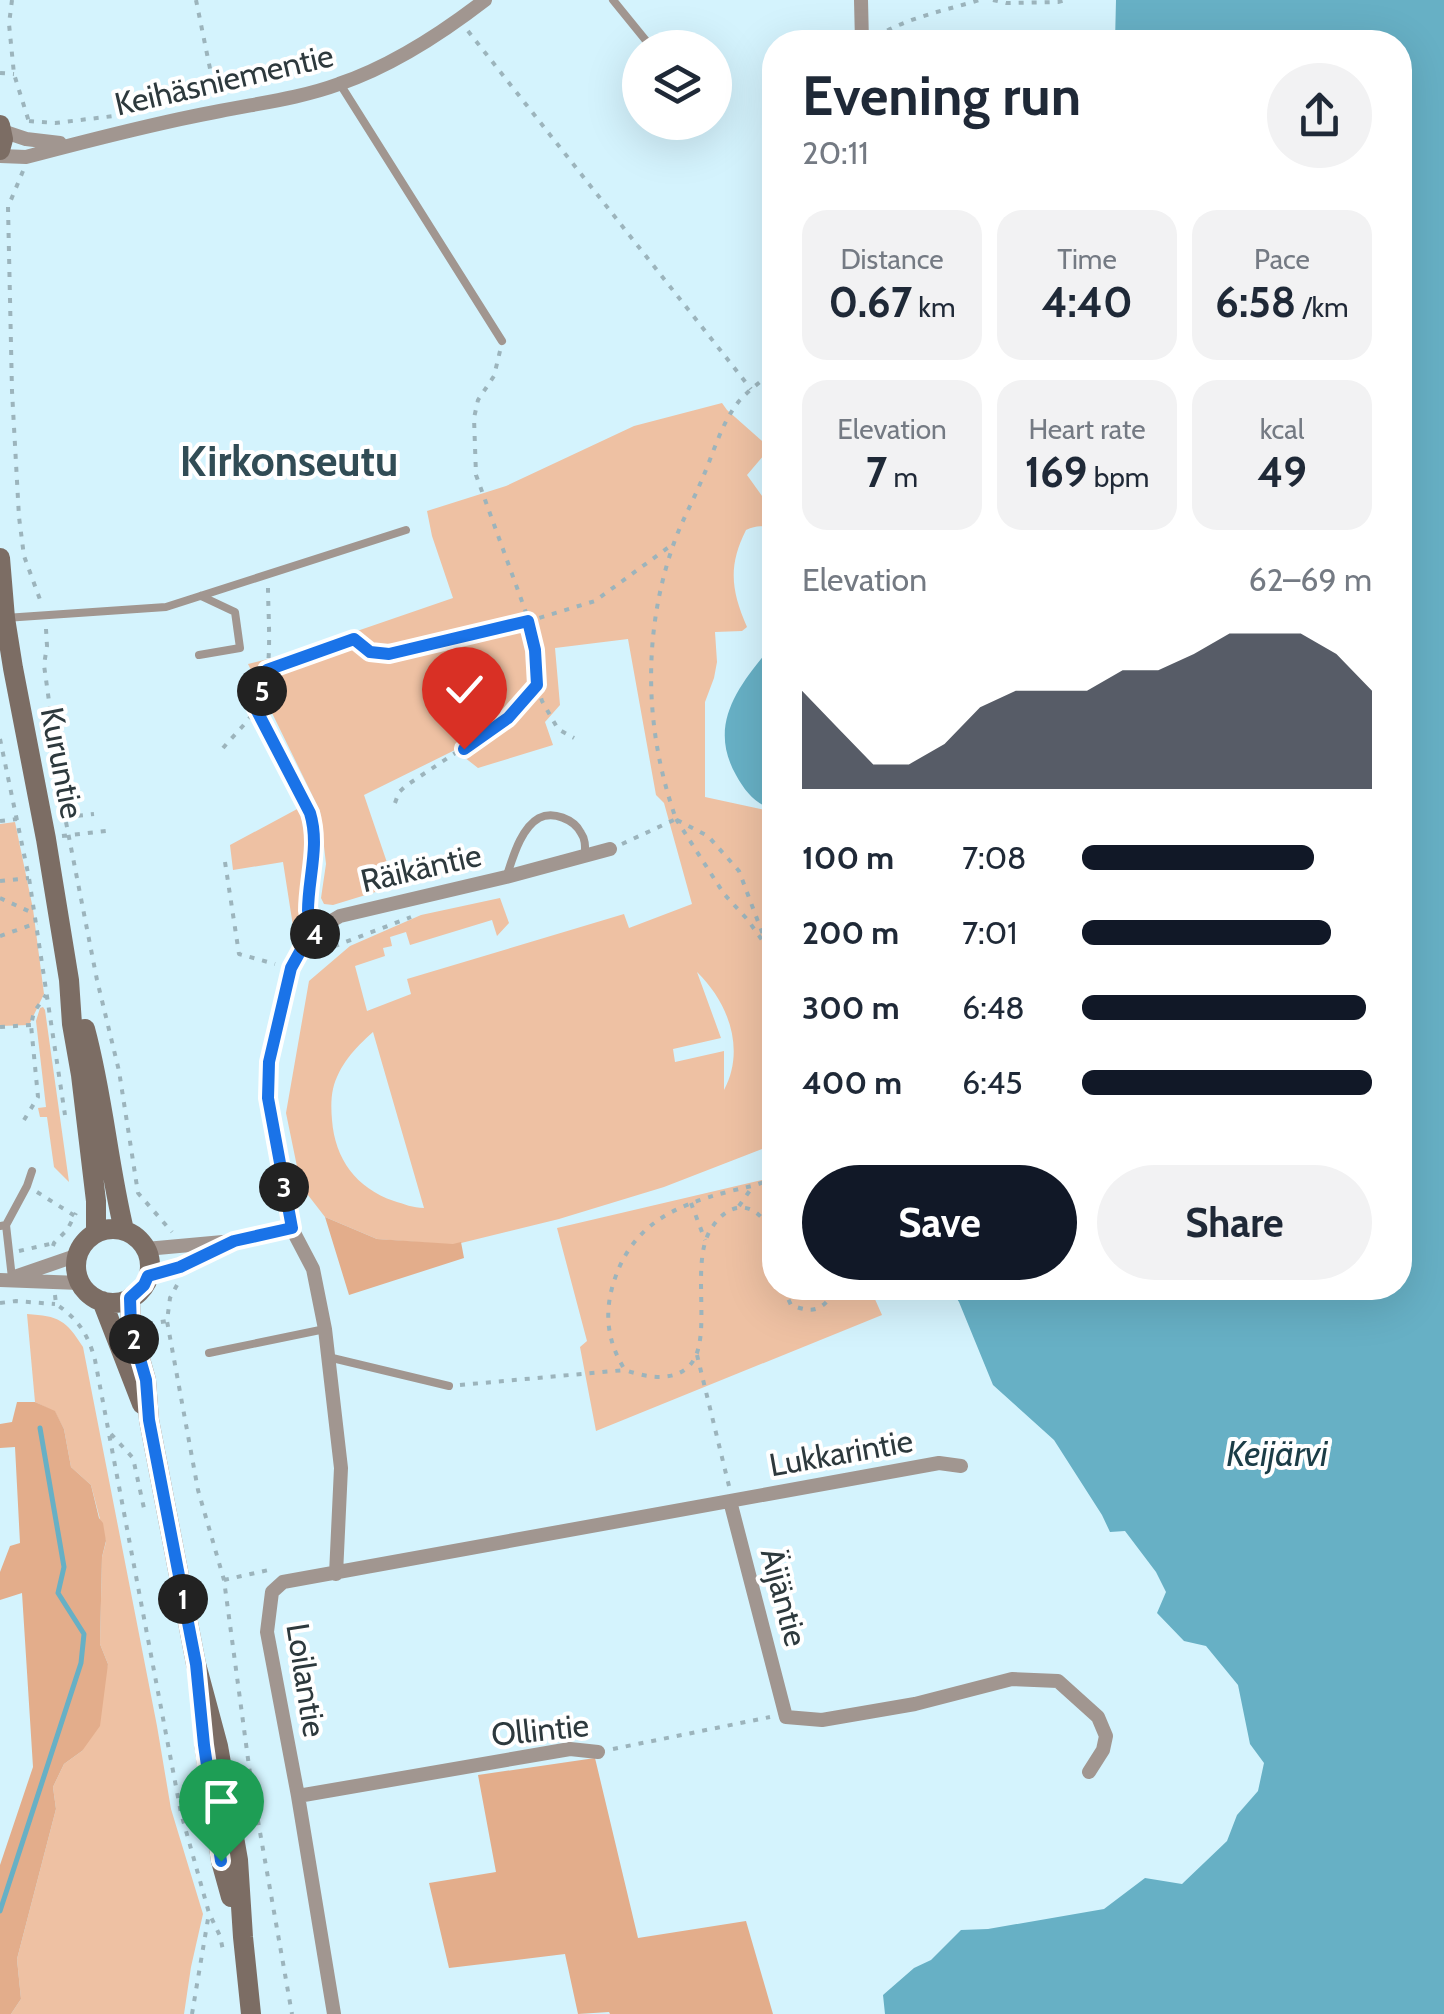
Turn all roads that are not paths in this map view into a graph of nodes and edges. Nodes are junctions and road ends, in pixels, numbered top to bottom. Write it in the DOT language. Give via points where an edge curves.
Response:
graph roads {
  1 [pos="485,0"];
  2 [pos="613,0"];
  3 [pos="861,0"];
  4 [pos="637,30"];
  5 [pos="864,30"];
  6 [pos="340,84"];
  7 [pos="0,140"];
  8 [pos="76,144"];
  9 [pos="502,341"];
  10 [pos="406,530"];
  11 [pos="0,558"];
  12 [pos="201,596"];
  13 [pos="3,618"];
  14 [pos="199,655"];
  15 [pos="610,850"];
  16 [pos="585,856"];
  17 [pos="506,877"];
  18 [pos="69,980"];
  19 [pos="32,1171"];
  20 [pos="3,1225"];
  21 [pos="292,1228"];
  22 [pos="124,1230"];
  23 [pos="96,1233"];
  24 [pos="234,1241"];
  25 [pos="146,1249"];
  26 [pos="78,1254"];
  27 [pos="148,1276"];
  28 [pos="6,1279"];
  29 [pos="80,1282"];
  30 [pos="130,1298"];
  31 [pos="102,1300"];
  32 [pos="325,1329"];
  33 [pos="209,1353"];
  34 [pos="328,1357"];
  35 [pos="450,1386"];
  36 [pos="149,1420"];
  37 [pos="961,1466"];
  38 [pos="730,1501"];
  39 [pos="336,1574"];
  40 [pos="598,1752"];
  41 [pos="1089,1772"];
  42 [pos="298,1796"];
  43 [pos="251,2014"];
  44 [pos="334,2014"];
  1 -- 6 [label="street, Keihäsniementie" via="403,55"];
  2 -- 4 [label="lane"];
  3 -- 5 [label="street"];
  6 -- 8 [label="street, Keihäsniementie"];
  6 -- 9 [label="lane"];
  7 -- 8 [label="street, Keihäsniementie"];
  7 -- 8 [label="street, Keihäsniementie" via="26,157"];
  10 -- 12 [label="lane"];
  11 -- 13 [label="main road, Kuruntie"];
  12 -- 13 [label="lane" via="166,608"];
  12 -- 14 [label="lane" via="235,612 240,648"];
  13 -- 18 [label="main road, Kuruntie"];
  15 -- 16 [label="street, Räikäntie"];
  16 -- 17 [label="street, Räikäntie"];
  16 -- 17 [label="lane" via="580,829 553,815 537,818"];
  17 -- 21 [label="street, Räikäntie" via="340,916 302,948 291,968 269,1062 268,1098"];
  18 -- 22 [label="main road, Kuruntie" via="97,1074"];
  18 -- 23 [label="main road, Kuruntie"];
  19 -- 20 [label="lane"];
  20 -- 28 [label="lane" via="10,1254"];
  21 -- 24 [label="street"];
  21 -- 32 [label="street" via="313,1269"];
  22 -- 23 [label="main road"];
  22 -- 25 [label="main road"];
  23 -- 26 [label="main road"];
  24 -- 25 [label="street"];
  24 -- 27 [label="street"];
  25 -- 27 [label="main road"];
  26 -- 28 [label="street"];
  26 -- 29 [label="main road"];
  27 -- 30 [label="main road"];
  28 -- 29 [label="street"];
  29 -- 31 [label="main road"];
  30 -- 31 [label="main road"];
  30 -- 36 [label="main road"];
  31 -- 36 [label="main road"];
  32 -- 33 [label="lane"];
  32 -- 34 [label="street"];
  34 -- 35 [label="lane"];
  34 -- 39 [label="street" via="341,1468"];
  36 -- 43 [label="main road" via="238,1860"];
  37 -- 38 [label="street, Lukkarintie" via="939,1463"];
  38 -- 39 [label="street"];
  38 -- 41 [label="street, Äijäntie" via="786,1717 822,1720 1012,1679 1058,1682 1098,1716 1106,1736"];
  39 -- 42 [label="street, Loilantie" via="284,1582 268,1605 266,1632"];
  40 -- 42 [label="street, Ollintie" via="570,1749"];
  42 -- 44 [label="street, Loilantie"];
}
